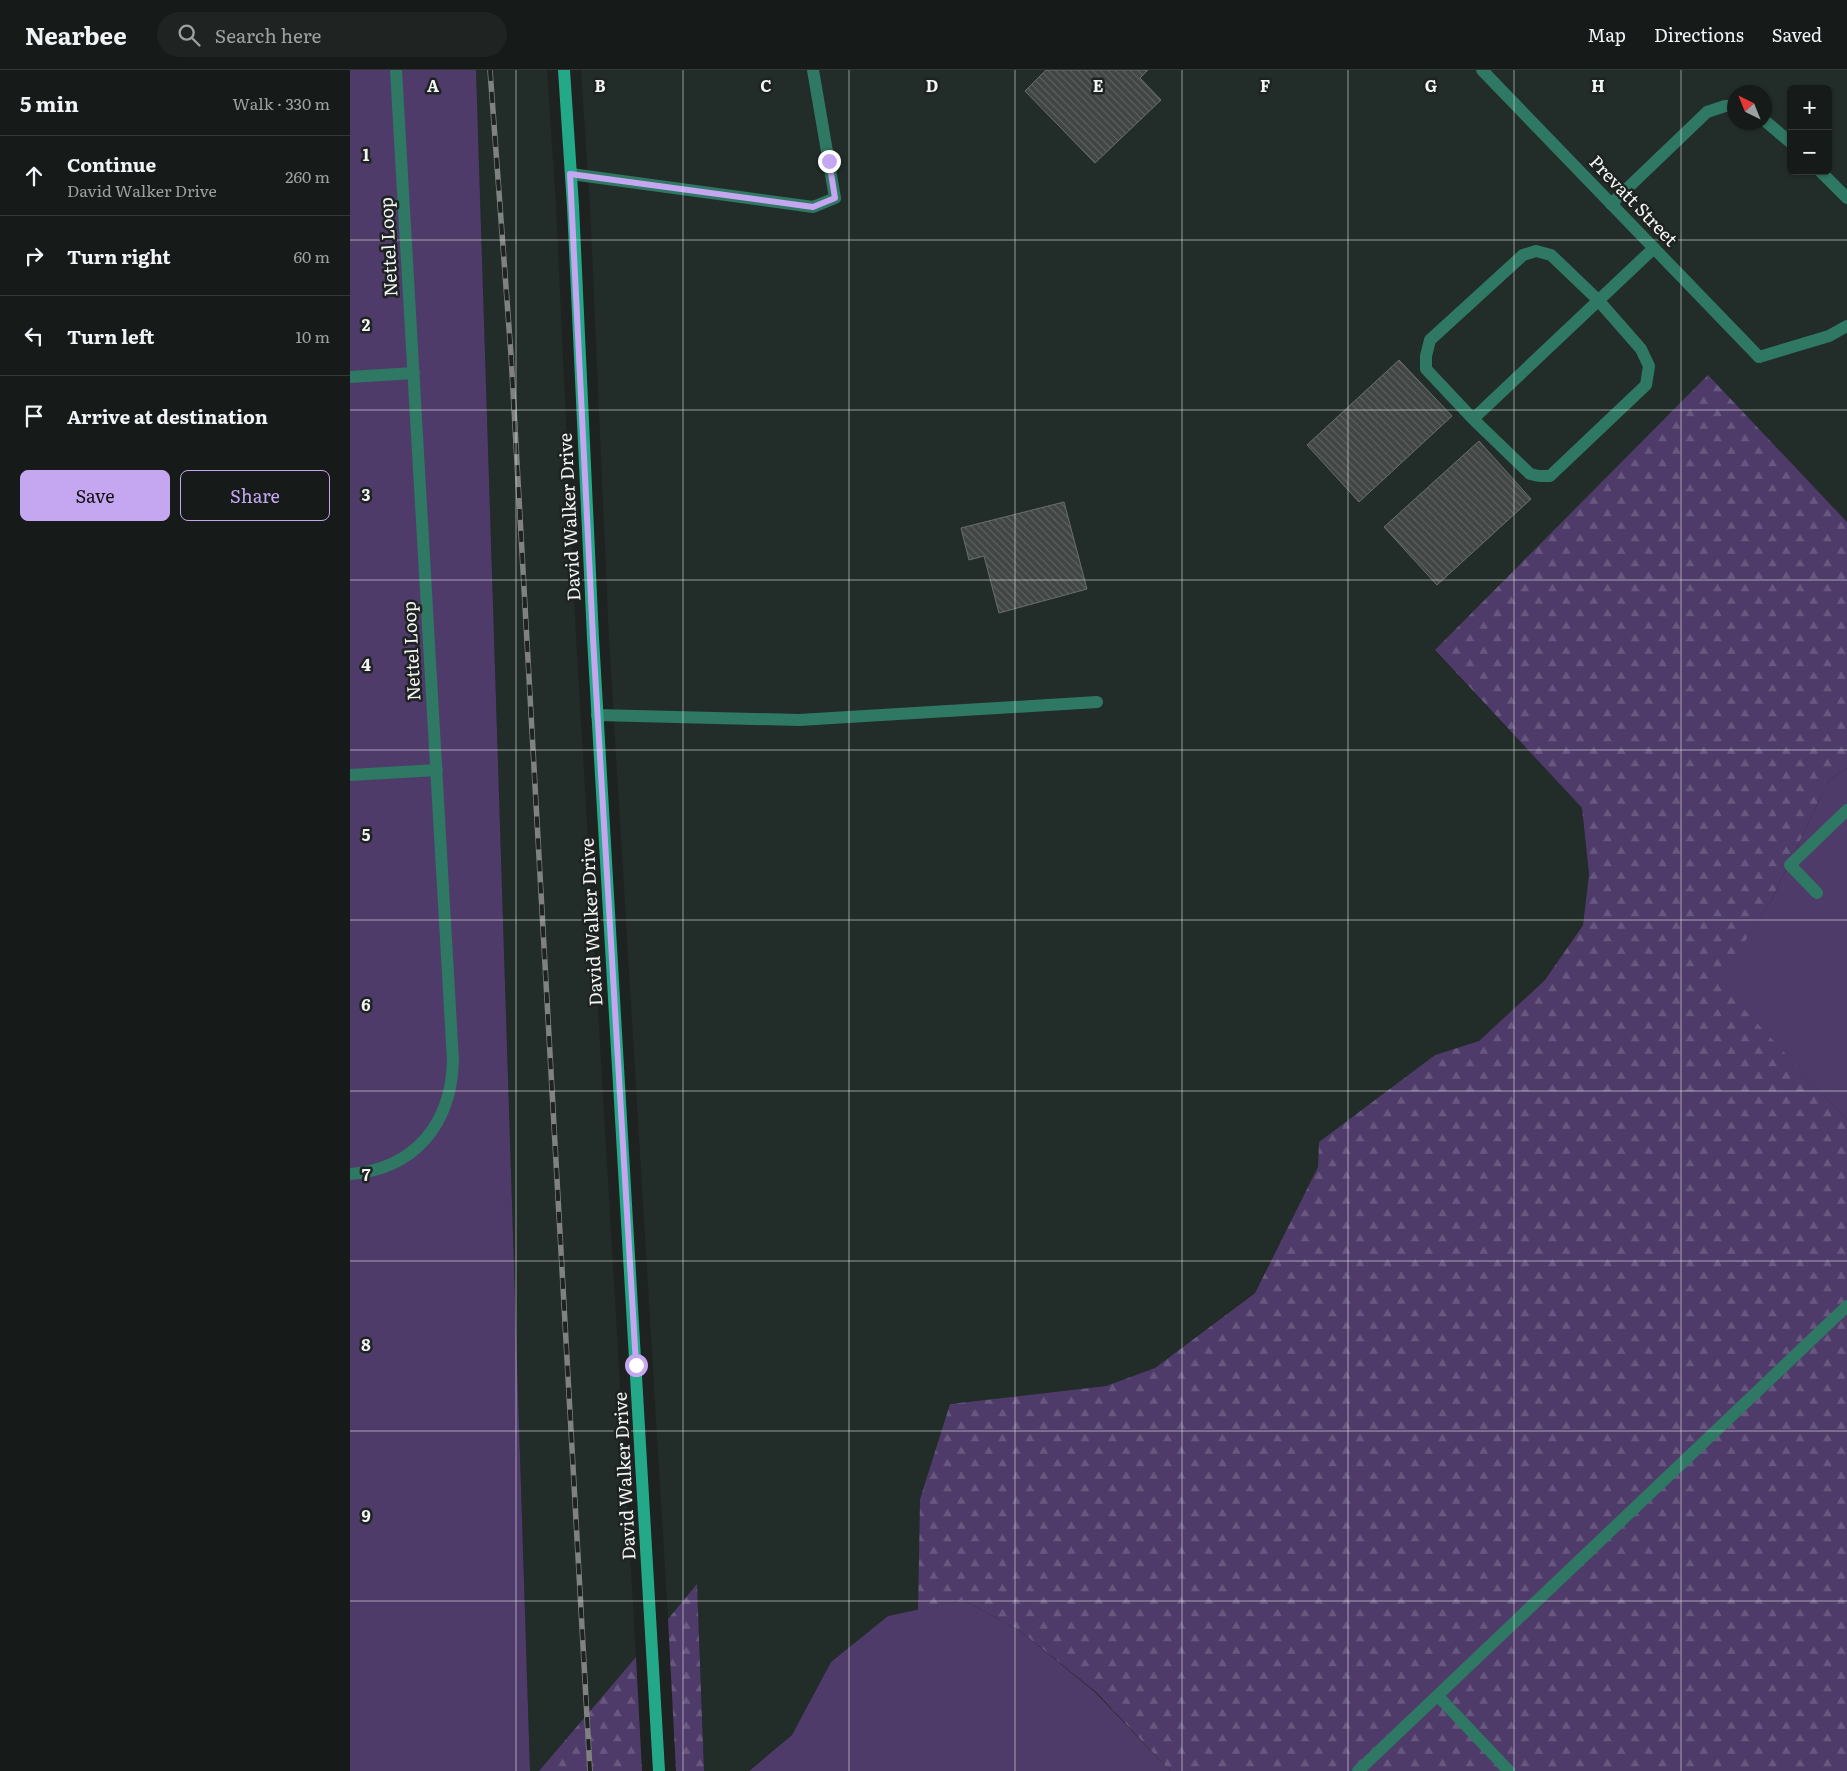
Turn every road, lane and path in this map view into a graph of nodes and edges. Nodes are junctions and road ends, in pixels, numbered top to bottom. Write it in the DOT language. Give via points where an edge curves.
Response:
graph roads {
  1 [pos="396,70"];
  2 [pos="564,70"];
  3 [pos="813,70"];
  4 [pos="1482,70"];
  5 [pos="1727,106"];
  6 [pos="1772,127"];
  7 [pos="1787,140"];
  8 [pos="570,174"];
  9 [pos="1824,175"];
  10 [pos="1847,198"];
  11 [pos="1611,204"];
  12 [pos="1654,248"];
  13 [pos="1598,300"];
  14 [pos="1847,326"];
  15 [pos="414,373"];
  16 [pos="350,377"];
  17 [pos="1473,419"];
  18 [pos="1097,702"];
  19 [pos="597,715"];
  20 [pos="436,770"];
  21 [pos="350,775"];
  22 [pos="1847,810"];
  23 [pos="1817,892"];
  24 [pos="350,1174"];
  25 [pos="1847,1306"];
  26 [pos="1438,1696"];
  27 [pos="659,1771"];
  28 [pos="1358,1771"];
  29 [pos="1509,1771"];
  1 -- 15 [label="street, Nettel Loop"];
  2 -- 8 [label="street, David Walker Drive"];
  3 -- 8 [label="street" via="835,198 813,207"];
  4 -- 11 [label="street, Prevatt Street"];
  5 -- 11 [label="street" via="1707,112"];
  6 -- 7 [label="street"];
  8 -- 19 [label="street, David Walker Drive"];
  9 -- 10 [label="street"];
  11 -- 12 [label="street, Prevatt Street"];
  12 -- 13 [label="street"];
  12 -- 14 [label="street, Prevatt Street" via="1759,357 1829,336"];
  13 -- 17 [label="street"];
  13 -- 17 [label="street" via="1551,254 1536,251 1523,255 1430,340 1426,369"];
  13 -- 17 [label="street" via="1641,348 1649,366 1646,385 1550,476 1530,474"];
  15 -- 16 [label="street"];
  15 -- 20 [label="street, Nettel Loop"];
  18 -- 19 [label="street" via="799,720"];
  19 -- 27 [label="street, David Walker Drive"];
  20 -- 21 [label="street"];
  20 -- 24 [label="street, Nettel Loop" via="453,1061 450,1094 436,1125 415,1150 386,1166"];
  22 -- 23 [label="street" via="1790,864"];
  25 -- 26 [label="street"];
  26 -- 28 [label="street"];
  26 -- 29 [label="street"];
}
